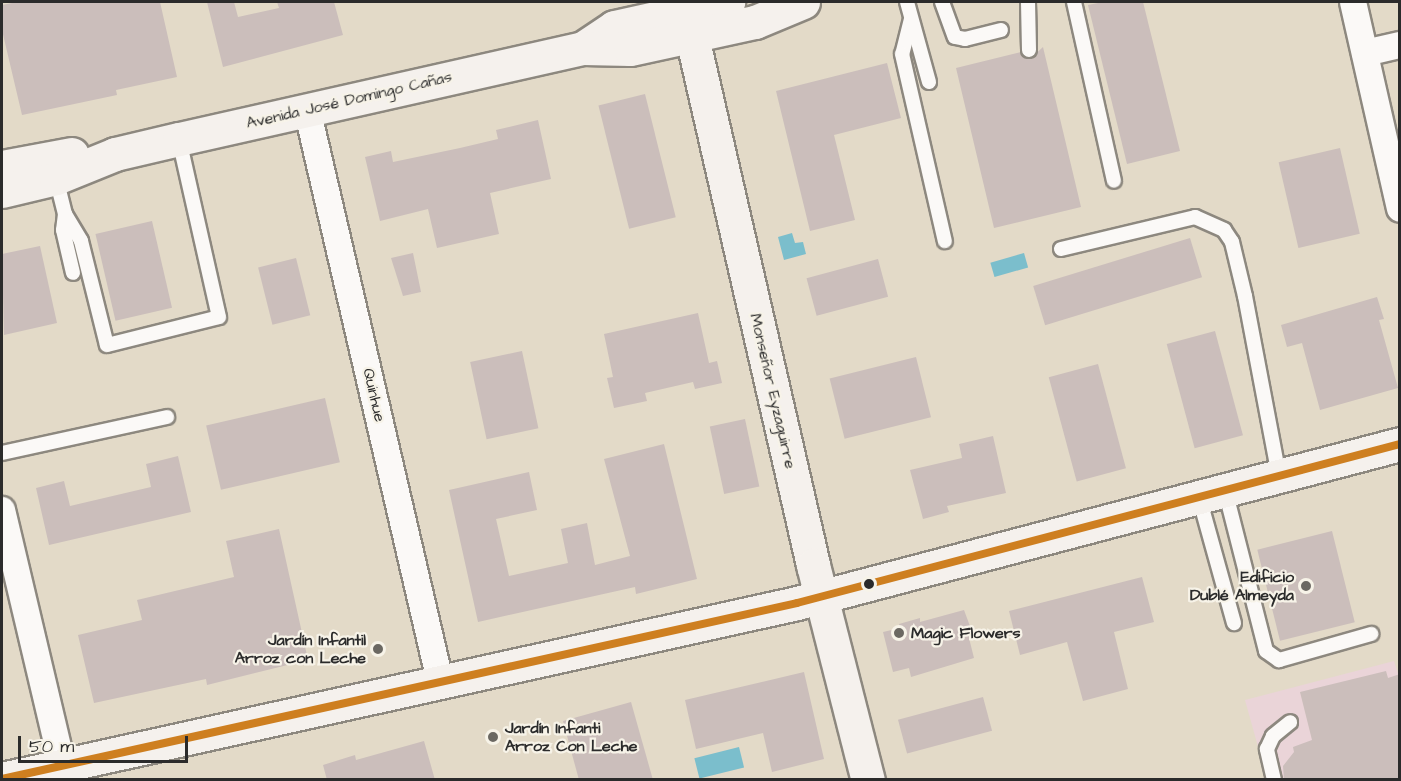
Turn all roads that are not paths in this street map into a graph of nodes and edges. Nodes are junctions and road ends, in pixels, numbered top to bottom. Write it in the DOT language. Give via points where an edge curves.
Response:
graph roads {
  1 [pos="728,2"];
  2 [pos="803,2"];
  3 [pos="906,2"];
  4 [pos="942,2"];
  5 [pos="1028,2"];
  6 [pos="1074,2"];
  7 [pos="1353,2"];
  8 [pos="687,16"];
  9 [pos="911,19"];
  10 [pos="1001,30"];
  11 [pos="1400,45"];
  12 [pos="1029,50"];
  13 [pos="1365,53"];
  14 [pos="929,82"];
  15 [pos="307,109"];
  16 [pos="179,139"];
  17 [pos="115,154"];
  18 [pos="2,167"];
  19 [pos="56,178"];
  20 [pos="1114,181"];
  21 [pos="2,191"];
  22 [pos="1399,203"];
  23 [pos="65,214"];
  24 [pos="945,241"];
  25 [pos="1060,249"];
  26 [pos="73,273"];
  27 [pos="167,417"];
  28 [pos="1400,444"];
  29 [pos="2,453"];
  30 [pos="1279,476"];
  31 [pos="1212,494"];
  32 [pos="2,510"];
  33 [pos="820,597"];
  34 [pos="1234,623"];
  35 [pos="1371,634"];
  36 [pos="440,681"];
  37 [pos="1290,722"];
  38 [pos="64,773"];
  39 [pos="2,779"];
  40 [pos="868,780"];
  41 [pos="1274,780"];
  1 -- 8 [label="street, Avenida José Domingo Cañas"];
  2 -- 8 [label="street, Avenida José Domingo Cañas" via="769,18"];
  3 -- 9 [label="lane"];
  4 -- 10 [label="lane" via="955,37 965,39"];
  5 -- 12 [label="lane"];
  6 -- 20 [label="lane"];
  7 -- 13 [label="street"];
  8 -- 15 [label="street, Avenida José Domingo Cañas" via="630,49 583,48"];
  8 -- 33 [label="street, Monseñor Eyzaguirre"];
  9 -- 14 [label="lane"];
  9 -- 24 [label="lane" via="902,54"];
  11 -- 13 [label="street"];
  13 -- 22 [label="street"];
  15 -- 16 [label="street, Avenida José Domingo Cañas"];
  15 -- 36 [label="street, Quinhue"];
  16 -- 17 [label="street, Avenida José Domingo Cañas"];
  16 -- 23 [label="lane" via="219,317 107,345 81,241"];
  17 -- 18 [label="street, Avenida José Domingo Cañas" via="58,155"];
  17 -- 19 [label="street, Avenida José Domingo Cañas"];
  19 -- 21 [label="street, Avenida José Domingo Cañas"];
  19 -- 23 [label="lane"];
  23 -- 26 [label="lane" via="63,230"];
  25 -- 30 [label="lane" via="1195,217 1224,230 1232,242 1245,296"];
  27 -- 29 [label="lane"];
  28 -- 30 [label="street"];
  30 -- 31 [label="street"];
  31 -- 33 [label="street"];
  31 -- 34 [label="lane"];
  31 -- 35 [label="lane" via="1266,651 1279,660"];
  32 -- 38 [label="street"];
  33 -- 36 [label="street"];
  33 -- 40 [label="street, Monseñor Eyzaguirre"];
  36 -- 38 [label="street"];
  37 -- 41 [label="lane" via="1273,736 1267,749"];
  38 -- 39 [label="street"];
}
